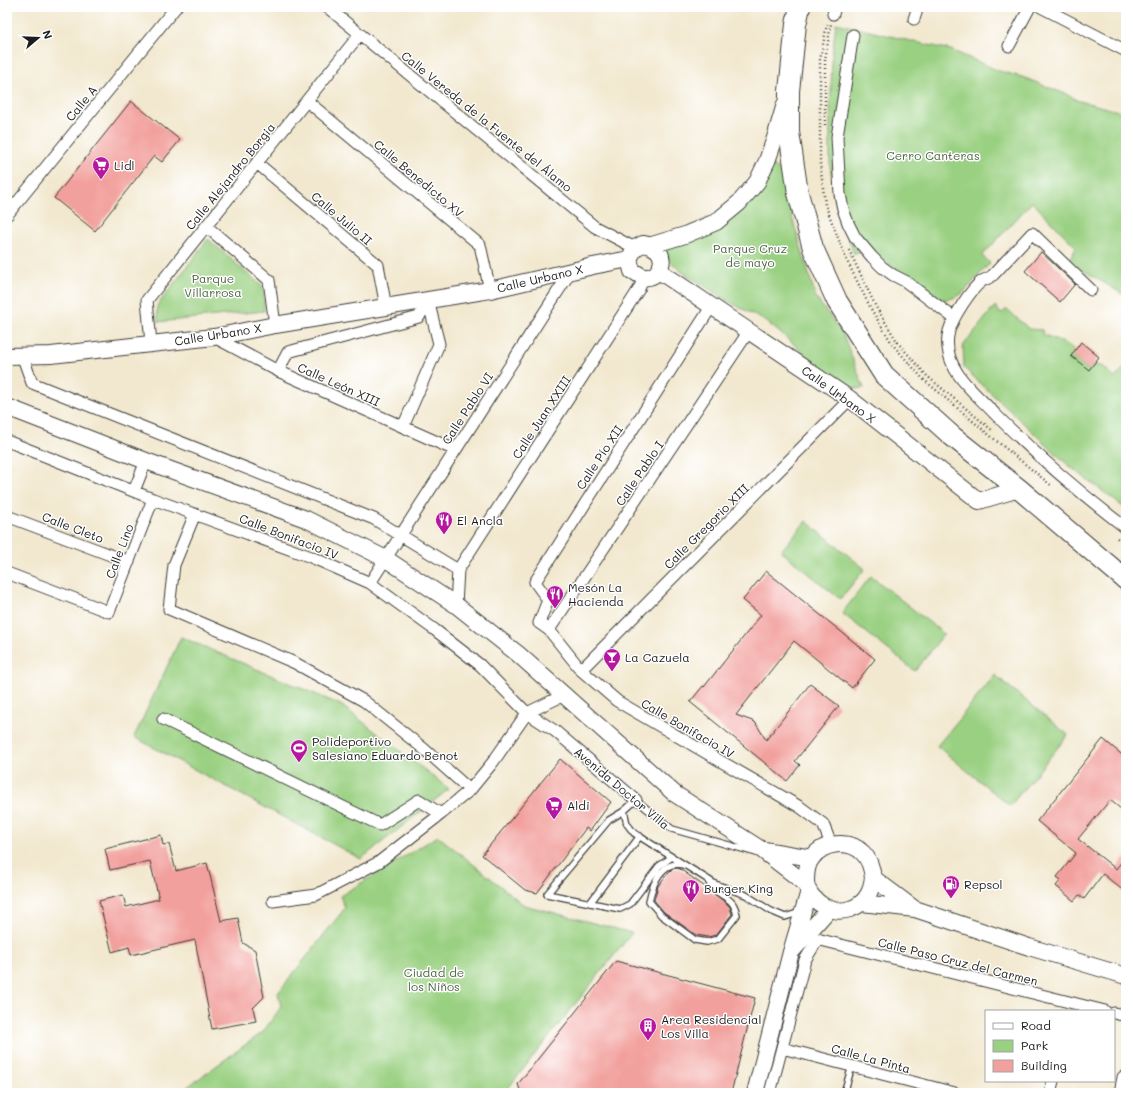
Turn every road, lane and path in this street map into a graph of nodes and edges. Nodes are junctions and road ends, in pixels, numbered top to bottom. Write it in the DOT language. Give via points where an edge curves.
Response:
graph roads {
  1 [pos="176,7"];
  2 [pos="327,7"];
  3 [pos="800,7"];
  4 [pos="918,7"];
  5 [pos="1030,7"];
  6 [pos="1041,7"];
  7 [pos="914,19"];
  8 [pos="360,34"];
  9 [pos="853,35"];
  10 [pos="1009,46"];
  11 [pos="1126,50"];
  12 [pos="789,91"];
  13 [pos="306,101"];
  14 [pos="257,163"];
  15 [pos="7,215"];
  16 [pos="206,226"];
  17 [pos="652,245"];
  18 [pos="632,253"];
  19 [pos="571,271"];
  20 [pos="658,271"];
  21 [pos="644,277"];
  22 [pos="490,290"];
  23 [pos="1091,290"];
  24 [pos="428,300"];
  25 [pos="386,307"];
  26 [pos="711,307"];
  27 [pos="954,318"];
  28 [pos="275,325"];
  29 [pos="750,331"];
  30 [pos="214,337"];
  31 [pos="151,344"];
  32 [pos="14,356"];
  33 [pos="278,371"];
  34 [pos="850,399"];
  35 [pos="7,407"];
  36 [pos="403,427"];
  37 [pos="7,441"];
  38 [pos="455,450"];
  39 [pos="146,461"];
  40 [pos="1019,489"];
  41 [pos="134,491"];
  42 [pos="154,499"];
  43 [pos="195,514"];
  44 [pos="7,516"];
  45 [pos="1126,528"];
  46 [pos="401,535"];
  47 [pos="386,559"];
  48 [pos="129,562"];
  49 [pos="458,570"];
  50 [pos="7,573"];
  51 [pos="1126,580"];
  52 [pos="370,583"];
  53 [pos="456,605"];
  54 [pos="539,623"];
  55 [pos="550,630"];
  56 [pos="581,670"];
  57 [pos="564,695"];
  58 [pos="527,713"];
  59 [pos="163,719"];
  60 [pos="470,790"];
  61 [pos="636,800"];
  62 [pos="624,811"];
  63 [pos="441,814"];
  64 [pos="640,836"];
  65 [pos="831,844"];
  66 [pos="768,854"];
  67 [pos="672,857"];
  68 [pos="812,858"];
  69 [pos="686,866"];
  70 [pos="873,878"];
  71 [pos="707,879"];
  72 [pos="808,887"];
  73 [pos="272,901"];
  74 [pos="590,903"];
  75 [pos="862,903"];
  76 [pos="829,909"];
  77 [pos="915,909"];
  78 [pos="803,911"];
  79 [pos="811,938"];
  80 [pos="791,952"];
  81 [pos="1126,976"];
  82 [pos="1072,1007"];
  83 [pos="1097,1010"];
  84 [pos="1115,1013"];
  85 [pos="1126,1016"];
  86 [pos="782,1048"];
  87 [pos="852,1066"];
  88 [pos="1123,1077"];
  89 [pos="1053,1082"];
  90 [pos="755,1093"];
  91 [pos="770,1093"];
  92 [pos="844,1093"];
  93 [pos="955,1093"];
  94 [pos="1050,1093"];
  95 [pos="1120,1093"];
  1 -- 15 [label="street, Calle A"];
  2 -- 8 [label="street, Calle Vereda de la Fuente del Álamo"];
  3 -- 12 [label="highway"];
  4 -- 7 [label="street"];
  5 -- 10 [label="street"];
  6 -- 11 [label="street"];
  8 -- 13 [label="street, Calle Alejandro Borgia"];
  8 -- 18 [label="street, Calle Vereda de la Fuente del Álamo" via="595,227"];
  9 -- 27 [label="street" via="837,137 843,209 855,237 882,267"];
  12 -- 17 [label="street" via="767,161 757,182 739,203 716,222"];
  12 -- 40 [label="highway" via="788,132 798,193 813,248 837,301 884,375 952,436"];
  13 -- 14 [label="street, Calle Alejandro Borgia"];
  13 -- 22 [label="street, Calle Benedicto XV" via="480,245"];
  14 -- 16 [label="street, Calle Alejandro Borgia"];
  14 -- 25 [label="street, Calle Julio II" via="378,265"];
  16 -- 28 [label="street" via="269,280"];
  16 -- 31 [label="street, Calle Alejandro Borgia" via="147,300"];
  17 -- 18 [label="street" via="643,244"];
  17 -- 20 [label="street" via="660,253 662,262"];
  18 -- 19 [label="street, Calle Urbano X"];
  18 -- 21 [label="street" via="632,271"];
  19 -- 22 [label="street, Calle Urbano X"];
  19 -- 38 [label="street, Calle Pablo VI"];
  20 -- 21 [label="street" via="653,276"];
  20 -- 26 [label="street, Calle Urbano X"];
  21 -- 49 [label="street, Calle Juan XXIII" via="639,289"];
  22 -- 24 [label="street, Calle Urbano X"];
  23 -- 27 [label="street" via="1032,233 991,277 982,281"];
  24 -- 25 [label="street, Calle Urbano X"];
  24 -- 33 [label="street" via="419,317 288,352"];
  24 -- 36 [label="street" via="439,344"];
  25 -- 28 [label="street, Calle Urbano X"];
  26 -- 29 [label="street, Calle Urbano X"];
  26 -- 54 [label="street, Calle Pío XII" via="534,582 548,600"];
  27 -- 45 [label="street" via="947,337 948,350 953,366 963,381 1042,458"];
  28 -- 30 [label="street, Calle Urbano X"];
  29 -- 34 [label="street, Calle Urbano X"];
  29 -- 55 [label="street, Calle Pablo I"];
  30 -- 31 [label="street, Calle Urbano X"];
  30 -- 33 [label="street, Calle León XIII"];
  31 -- 32 [label="street, Calle Urbano X"];
  32 -- 46 [label="street" via="32,383 374,519"];
  33 -- 36 [label="street, Calle León XIII"];
  34 -- 40 [label="street, Calle Urbano X" via="978,501"];
  34 -- 56 [label="street, Calle Gregorio XIII"];
  35 -- 39 [label="street"];
  36 -- 38 [label="street, Calle León XIII"];
  37 -- 41 [label="street, Calle Bonifacio IV"];
  38 -- 46 [label="street, Calle Pablo VI"];
  39 -- 41 [label="street"];
  39 -- 47 [label="street" via="306,519"];
  40 -- 51 [label="highway"];
  41 -- 42 [label="street, Calle Bonifacio IV"];
  42 -- 43 [label="street, Calle Bonifacio IV"];
  42 -- 48 [label="street, Calle Lino"];
  43 -- 52 [label="street, Calle Bonifacio IV" via="312,557"];
  43 -- 60 [label="street" via="174,565 169,609 295,663 364,701"];
  44 -- 48 [label="street, Calle Cleto"];
  46 -- 47 [label="street, Calle Pablo VI"];
  46 -- 49 [label="street"];
  47 -- 52 [label="street, Calle Pablo VI"];
  47 -- 53 [label="street"];
  48 -- 50 [label="street, Calle Lino" via="110,612"];
  49 -- 53 [label="street"];
  52 -- 58 [label="street, Calle Bonifacio IV" via="480,665"];
  53 -- 57 [label="street" via="518,654"];
  54 -- 55 [label="street, Calle Bonifacio IV"];
  55 -- 56 [label="street, Calle Bonifacio IV"];
  56 -- 65 [label="street, Calle Bonifacio IV" via="617,701 800,807 823,824"];
  57 -- 58 [label="street"];
  57 -- 66 [label="street" via="675,794"];
  58 -- 60 [label="street"];
  58 -- 61 [label="street, Avenida Doctor Villa" via="555,731"];
  59 -- 63 [label="street" via="380,825 419,800"];
  60 -- 63 [label="street"];
  61 -- 62 [label="lane"];
  61 -- 66 [label="lane, Avenida Doctor Villa" via="672,829"];
  62 -- 64 [label="lane" via="628,824 634,833"];
  62 -- 74 [label="lane" via="610,820 547,894"];
  63 -- 73 [label="street" via="379,862 316,895"];
  64 -- 67 [label="lane"];
  64 -- 74 [label="lane"];
  65 -- 68 [label="street"];
  65 -- 70 [label="street" via="853,846 863,853 871,866"];
  66 -- 68 [label="street"];
  66 -- 72 [label="street"];
  67 -- 69 [label="lane"];
  67 -- 74 [label="lane" via="659,866 630,904 620,909"];
  68 -- 72 [label="street" via="807,870"];
  69 -- 71 [label="lane"];
  69 -- 71 [label="lane" via="676,864 665,869 652,886 649,901 661,916 683,932 695,940 707,942 718,939 737,915 732,902 713,889"];
  70 -- 75 [label="street" via="870,892"];
  70 -- 77 [label="street"];
  71 -- 78 [label="lane" via="746,895 785,917"];
  72 -- 76 [label="street" via="819,904"];
  72 -- 78 [label="street"];
  75 -- 76 [label="street" via="840,911"];
  75 -- 77 [label="street"];
  76 -- 79 [label="street"];
  77 -- 81 [label="street"];
  78 -- 80 [label="street"];
  79 -- 80 [label="street"];
  79 -- 82 [label="street, Calle Paso Cruz del Carmen"];
  79 -- 86 [label="street"];
  80 -- 90 [label="street"];
  82 -- 83 [label="street, Calle Paso Cruz del Carmen"];
  84 -- 85 [label="street"];
  86 -- 87 [label="street, Calle La Pinta"];
  86 -- 91 [label="street"];
  87 -- 92 [label="lane"];
  87 -- 93 [label="street, Calle La Pinta"];
  88 -- 95 [label="street"];
  89 -- 94 [label="street"];
}
